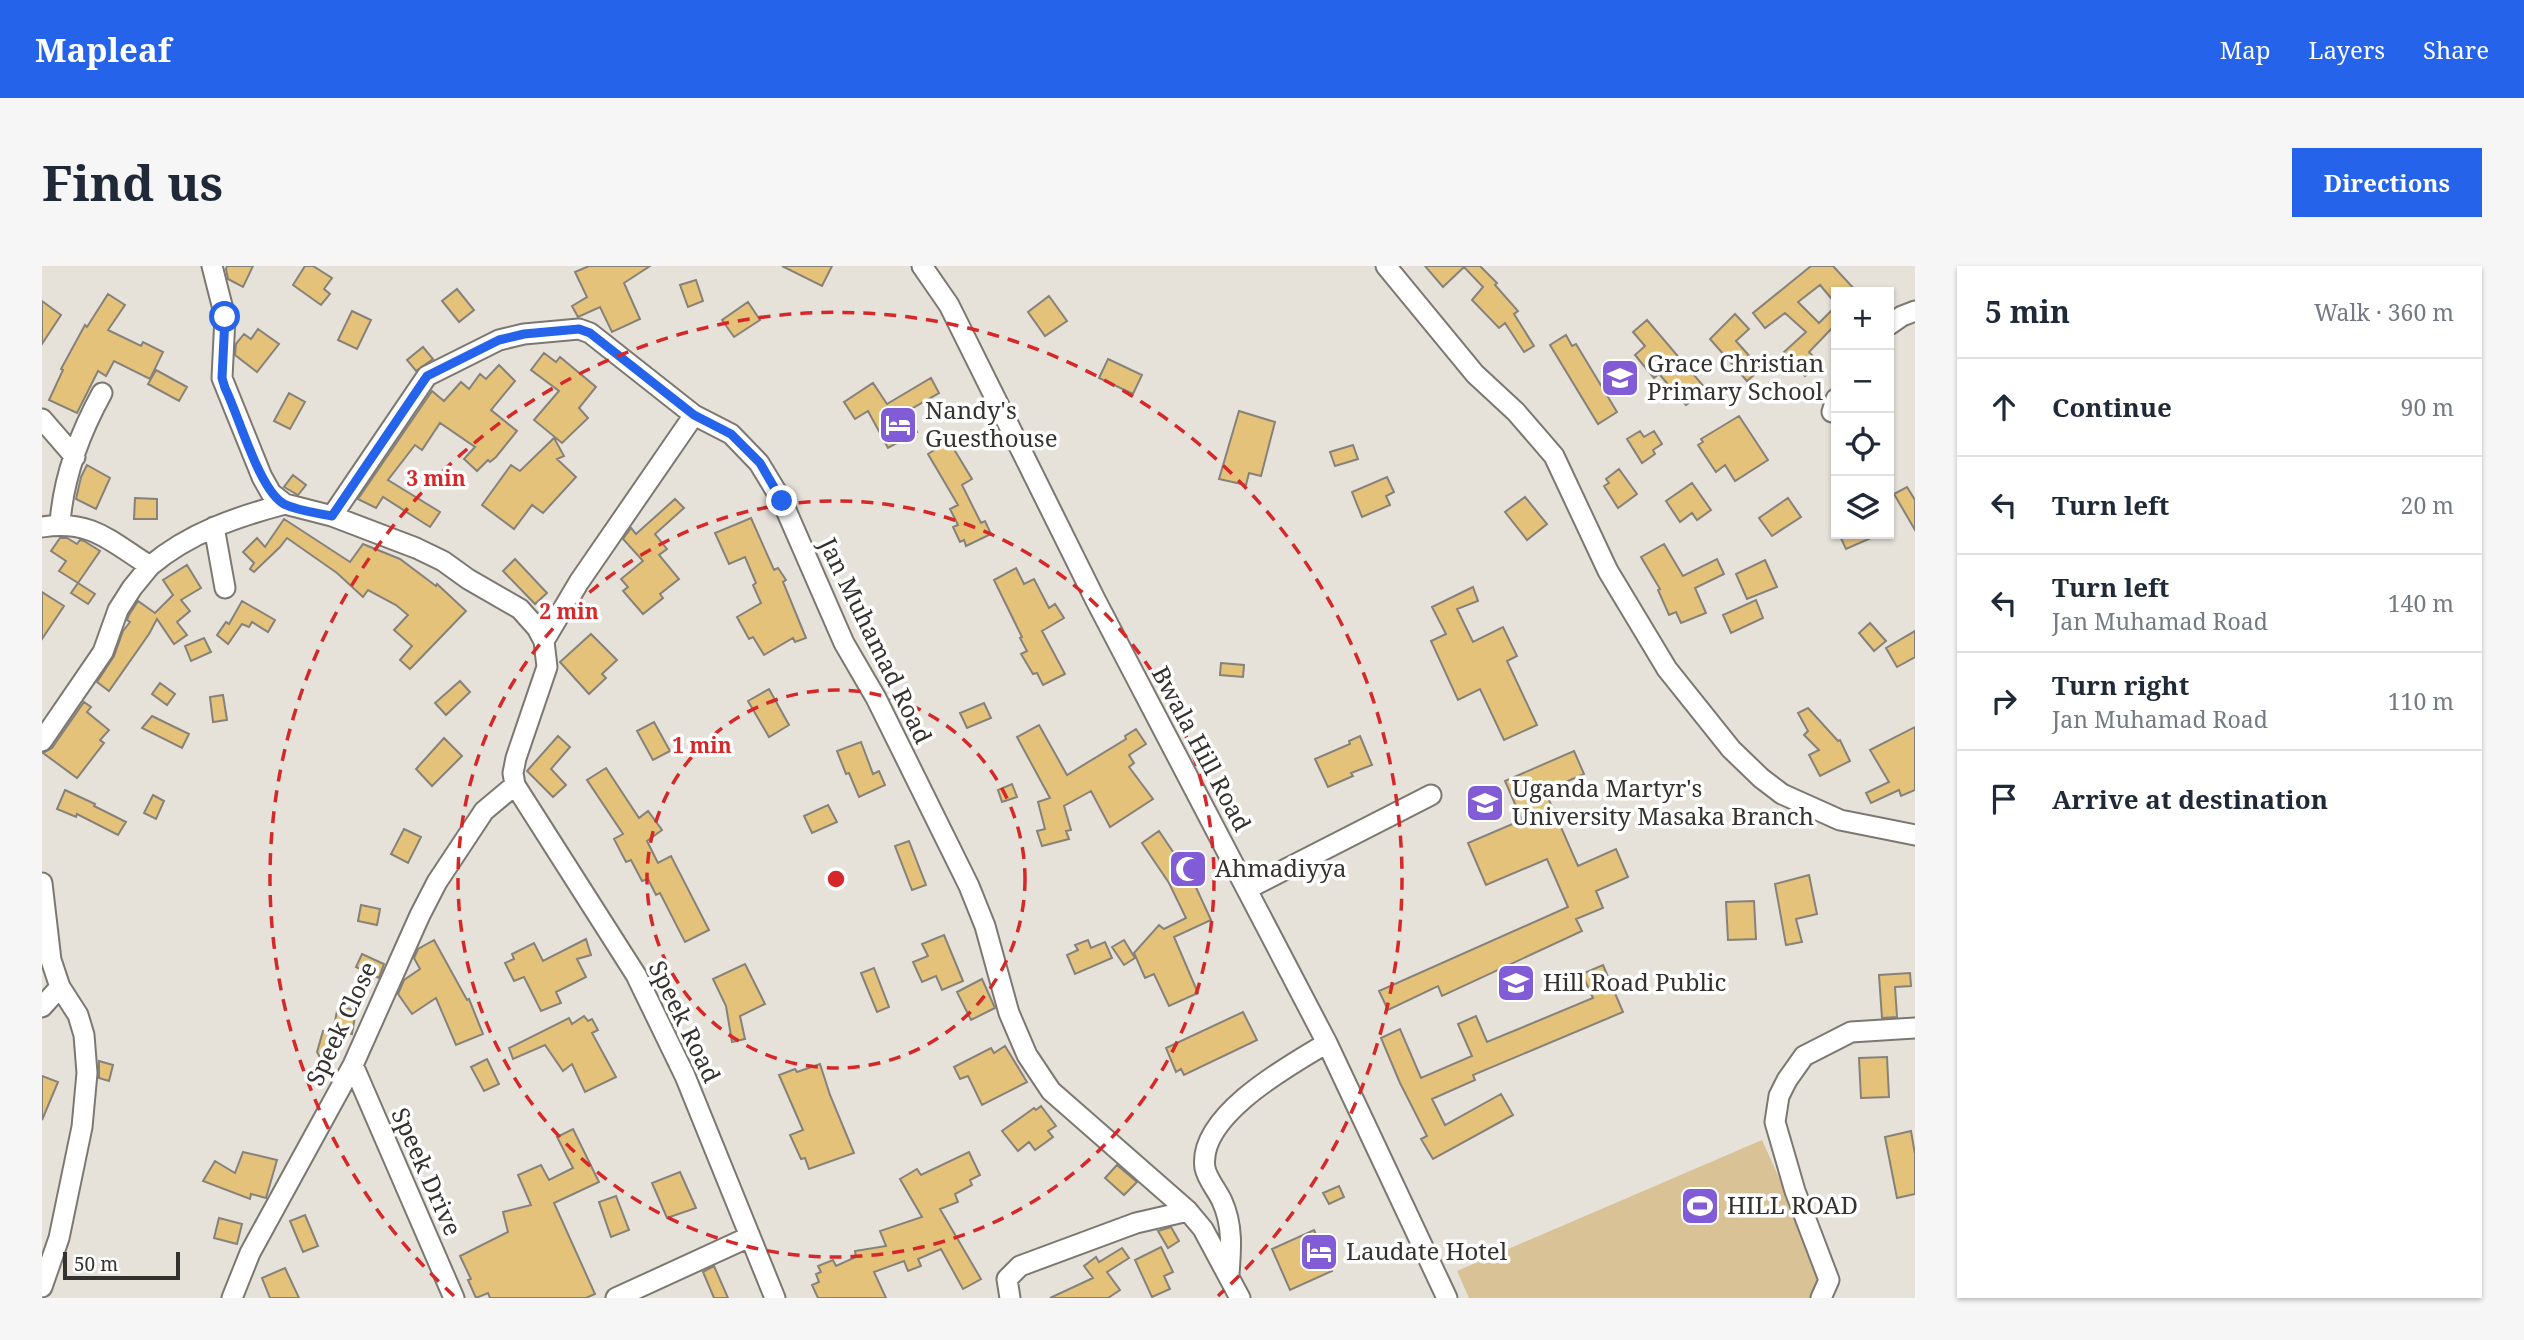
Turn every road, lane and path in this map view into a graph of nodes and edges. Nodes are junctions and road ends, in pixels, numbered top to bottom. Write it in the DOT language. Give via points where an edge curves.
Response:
graph roads {
  1 [pos="212,266"];
  2 [pos="922,266"];
  3 [pos="1386,266"];
  4 [pos="1915,311"];
  5 [pos="1894,322"];
  6 [pos="102,393"];
  7 [pos="694,415"];
  8 [pos="42,419"];
  9 [pos="75,457"];
  10 [pos="285,504"];
  11 [pos="332,516"];
  12 [pos="51,526"];
  13 [pos="214,527"];
  14 [pos="150,566"];
  15 [pos="225,588"];
  16 [pos="544,641"];
  17 [pos="42,706"];
  18 [pos="62,713"];
  19 [pos="42,741"];
  20 [pos="515,785"];
  21 [pos="1431,795"];
  22 [pos="1915,835"];
  23 [pos="42,883"];
  24 [pos="1247,889"];
  25 [pos="60,987"];
  26 [pos="42,1007"];
  27 [pos="1915,1028"];
  28 [pos="1326,1043"];
  29 [pos="352,1065"];
  30 [pos="1188,1211"];
  31 [pos="749,1237"];
  32 [pos="1229,1274"];
  33 [pos="42,1287"];
  34 [pos="232,1298"];
  35 [pos="454,1298"];
  36 [pos="616,1298"];
  37 [pos="775,1298"];
  38 [pos="1010,1298"];
  39 [pos="1240,1298"];
  40 [pos="1447,1298"];
  41 [pos="1821,1298"];
  1 -- 10 [label="street" via="225,317 222,378 262,477 271,493"];
  2 -- 24 [label="street, Bwala Hill Road" via="948,304"];
  3 -- 22 [label="street" via="1475,374 1554,456 1598,554 1667,668 1747,766 1782,794 1840,820"];
  4 -- 5 [label="street"];
  6 -- 9 [label="street"];
  7 -- 11 [label="street, Jan Muhamad Road" via="579,329 499,340 427,376"];
  7 -- 16 [label="street"];
  7 -- 30 [label="street, Jan Muhamad Road" via="731,434 760,463 782,501 844,643 969,886 1027,1055 1051,1091"];
  8 -- 9 [label="street"];
  9 -- 12 [label="street"];
  10 -- 11 [label="street"];
  10 -- 13 [label="street"];
  11 -- 16 [label="street" via="443,561 520,609"];
  12 -- 14 [label="street" via="90,528"];
  13 -- 14 [label="street" via="166,552"];
  13 -- 15 [label="street"];
  14 -- 18 [label="street" via="125,599 107,646"];
  16 -- 20 [label="street" via="547,667 516,758"];
  17 -- 18 [label="street"];
  18 -- 19 [label="street"];
  20 -- 29 [label="street, Speek Close" via="484,811 437,882"];
  20 -- 31 [label="street, Speek Road" via="636,975 685,1076"];
  21 -- 24 [label="street"];
  23 -- 25 [label="street" via="51,960"];
  24 -- 28 [label="street, Bwala Hill Road"];
  25 -- 26 [label="street"];
  25 -- 33 [label="street" via="78,1015 87,1073 82,1127 59,1238"];
  27 -- 41 [label="street" via="1851,1032 1804,1056 1779,1096 1775,1122 1829,1280"];
  28 -- 32 [label="street" via="1272,1076 1232,1109 1213,1136 1204,1163 1229,1222"];
  28 -- 40 [label="street, Bwala Hill Road"];
  29 -- 34 [label="street, Speek Close" via="250,1253"];
  29 -- 35 [label="street, Speek Drive"];
  30 -- 32 [label="street, Jan Muhamad Road"];
  30 -- 38 [label="street" via="1136,1223 1020,1266 1007,1279"];
  31 -- 36 [label="street"];
  31 -- 37 [label="street, Speek Road"];
  32 -- 39 [label="street, Jan Muhamad Road"];
}
